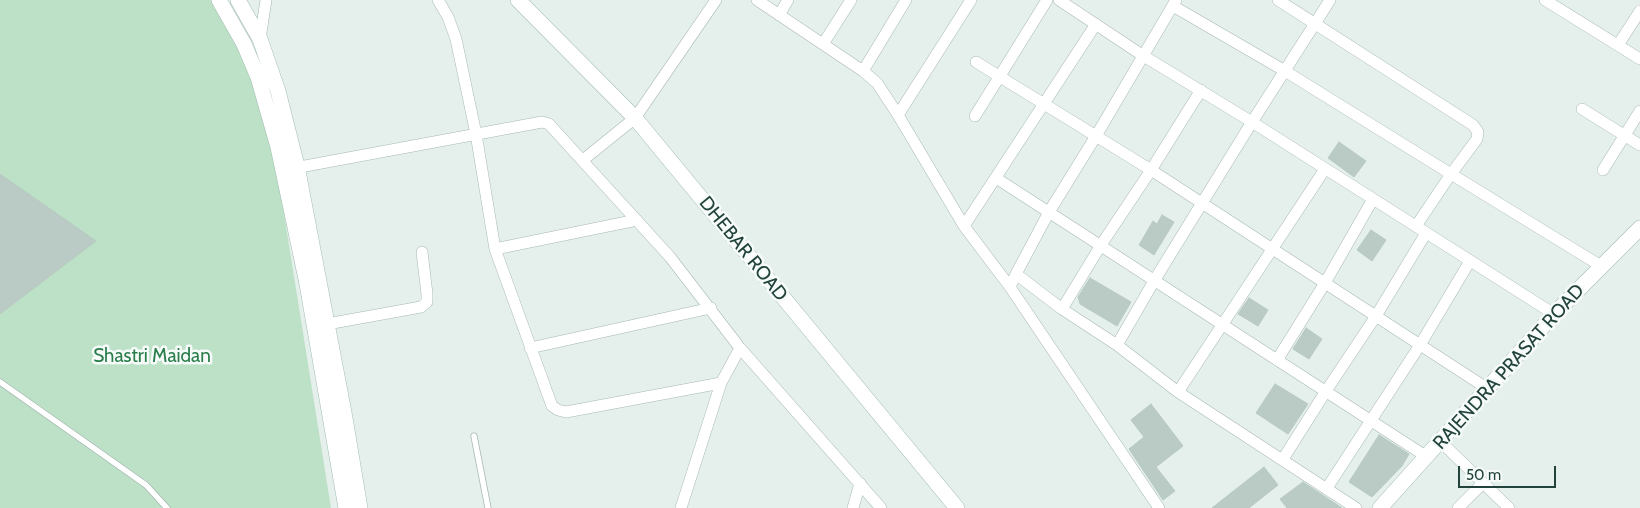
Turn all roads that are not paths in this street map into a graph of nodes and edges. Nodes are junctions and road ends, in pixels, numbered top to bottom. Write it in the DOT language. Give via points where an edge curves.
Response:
graph roads {
  1 [pos="220,0"];
  2 [pos="238,0"];
  3 [pos="438,0"];
  4 [pos="518,0"];
  5 [pos="716,0"];
  6 [pos="757,0"];
  7 [pos="788,0"];
  8 [pos="850,0"];
  9 [pos="906,0"];
  10 [pos="971,0"];
  11 [pos="1048,0"];
  12 [pos="1059,0"];
  13 [pos="1278,0"];
  14 [pos="1330,0"];
  15 [pos="1546,0"];
  16 [pos="264,2"];
  17 [pos="1174,3"];
  18 [pos="1559,4"];
  19 [pos="1640,10"];
  20 [pos="780,15"];
  21 [pos="1096,24"];
  22 [pos="1316,24"];
  23 [pos="260,39"];
  24 [pos="824,44"];
  25 [pos="1618,45"];
  26 [pos="1142,55"];
  27 [pos="1640,59"];
  28 [pos="976,62"];
  29 [pos="863,71"];
  30 [pos="1285,71"];
  31 [pos="1000,77"];
  32 [pos="1201,90"];
  33 [pos="1044,105"];
  34 [pos="1582,108"];
  35 [pos="1640,111"];
  36 [pos="898,115"];
  37 [pos="975,116"];
  38 [pos="635,118"];
  39 [pos="1252,122"];
  40 [pos="476,134"];
  41 [pos="1624,135"];
  42 [pos="1096,136"];
  43 [pos="1640,145"];
  44 [pos="583,160"];
  45 [pos="290,168"];
  46 [pos="1325,169"];
  47 [pos="1151,170"];
  48 [pos="1603,170"];
  49 [pos="1451,174"];
  50 [pos="996,178"];
  51 [pos="1374,199"];
  52 [pos="1203,203"];
  53 [pos="1049,212"];
  54 [pos="637,220"];
  55 [pos="964,226"];
  56 [pos="1416,226"];
  57 [pos="1640,228"];
  58 [pos="1426,233"];
  59 [pos="1101,244"];
  60 [pos="1273,248"];
  61 [pos="496,249"];
  62 [pos="422,252"];
  63 [pos="1470,261"];
  64 [pos="1601,266"];
  65 [pos="1016,274"];
  66 [pos="1154,281"];
  67 [pos="1326,283"];
  68 [pos="1010,287"];
  69 [pos="711,308"];
  70 [pos="1062,309"];
  71 [pos="1554,314"];
  72 [pos="1376,316"];
  73 [pos="326,324"];
  74 [pos="1223,325"];
  75 [pos="1420,344"];
  76 [pos="1117,346"];
  77 [pos="530,348"];
  78 [pos="740,348"];
  79 [pos="1277,360"];
  80 [pos="0,382"];
  81 [pos="721,383"];
  82 [pos="1488,389"];
  83 [pos="1326,391"];
  84 [pos="1178,392"];
  85 [pos="1371,420"];
  86 [pos="474,436"];
  87 [pos="1440,442"];
  88 [pos="1427,457"];
  89 [pos="1283,459"];
  90 [pos="860,483"];
  91 [pos="1483,483"];
  92 [pos="1327,488"];
  93 [pos="167,508"];
  94 [pos="346,508"];
  95 [pos="360,508"];
  96 [pos="488,508"];
  97 [pos="681,508"];
  98 [pos="853,508"];
  99 [pos="881,508"];
  100 [pos="956,508"];
  101 [pos="1159,508"];
  102 [pos="1356,508"];
  103 [pos="1380,508"];
  104 [pos="1458,508"];
  105 [pos="1509,508"];
  1 -- 45 [label="street" via="258,77"];
  2 -- 23 [label="street"];
  3 -- 40 [label="street" via="456,39"];
  4 -- 38 [label="street, DHEBAR ROAD"];
  5 -- 38 [label="street"];
  6 -- 20 [label="street"];
  7 -- 20 [label="street"];
  8 -- 24 [label="street"];
  9 -- 29 [label="street"];
  10 -- 36 [label="street"];
  11 -- 31 [label="street"];
  12 -- 21 [label="street"];
  13 -- 22 [label="street"];
  14 -- 22 [label="street"];
  15 -- 18 [label="street"];
  16 -- 23 [label="street"];
  17 -- 26 [label="street"];
  17 -- 30 [label="street"];
  18 -- 25 [label="street"];
  19 -- 25 [label="street"];
  20 -- 24 [label="street"];
  21 -- 26 [label="street"];
  21 -- 33 [label="street"];
  22 -- 30 [label="street"];
  22 -- 49 [label="street" via="1473,126 1478,132 1477,139"];
  23 -- 45 [label="street" via="278,91"];
  24 -- 29 [label="street"];
  25 -- 27 [label="street"];
  26 -- 32 [label="street"];
  26 -- 42 [label="street"];
  28 -- 31 [label="street"];
  29 -- 36 [label="street" via="877,84"];
  30 -- 39 [label="street"];
  30 -- 49 [label="street"];
  31 -- 33 [label="street"];
  31 -- 37 [label="street"];
  32 -- 39 [label="street"];
  32 -- 47 [label="street"];
  33 -- 42 [label="street"];
  33 -- 50 [label="street"];
  34 -- 41 [label="street"];
  35 -- 41 [label="street"];
  36 -- 55 [label="street"];
  38 -- 44 [label="street"];
  38 -- 100 [label="street, DHEBAR ROAD"];
  39 -- 46 [label="street"];
  39 -- 52 [label="street"];
  40 -- 44 [label="street" via="542,122 555,129"];
  40 -- 45 [label="street"];
  40 -- 61 [label="street"];
  41 -- 43 [label="street"];
  41 -- 48 [label="street"];
  42 -- 47 [label="street"];
  42 -- 53 [label="street"];
  44 -- 54 [label="street"];
  45 -- 73 [label="street"];
  45 -- 94 [label="street"];
  46 -- 51 [label="street"];
  46 -- 60 [label="street"];
  47 -- 52 [label="street"];
  47 -- 59 [label="street"];
  49 -- 56 [label="street"];
  49 -- 64 [label="street"];
  50 -- 53 [label="street"];
  50 -- 55 [label="street"];
  51 -- 56 [label="street"];
  51 -- 67 [label="street"];
  52 -- 60 [label="street"];
  52 -- 66 [label="street"];
  53 -- 59 [label="street"];
  53 -- 65 [label="street"];
  54 -- 61 [label="street"];
  54 -- 69 [label="street"];
  55 -- 68 [label="street"];
  56 -- 58 [label="street"];
  57 -- 64 [label="street, RAJENDRA PRASAT ROAD"];
  58 -- 63 [label="street"];
  58 -- 72 [label="street"];
  59 -- 66 [label="street"];
  59 -- 70 [label="street"];
  60 -- 67 [label="street"];
  60 -- 74 [label="street"];
  61 -- 77 [label="street"];
  62 -- 73 [label="street" via="427,302 421,307"];
  63 -- 71 [label="street"];
  63 -- 75 [label="street"];
  64 -- 71 [label="street, RAJENDRA PRASAT ROAD"];
  65 -- 68 [label="street"];
  65 -- 70 [label="street"];
  66 -- 74 [label="street"];
  66 -- 76 [label="street"];
  67 -- 72 [label="street"];
  67 -- 79 [label="street"];
  68 -- 101 [label="street"];
  69 -- 77 [label="street"];
  69 -- 78 [label="street"];
  70 -- 76 [label="street"];
  71 -- 82 [label="street, RAJENDRA PRASAT ROAD"];
  72 -- 75 [label="street"];
  72 -- 83 [label="street"];
  73 -- 95 [label="street" via="346,418"];
  74 -- 79 [label="street"];
  74 -- 84 [label="street"];
  75 -- 82 [label="street"];
  75 -- 85 [label="street"];
  76 -- 84 [label="street"];
  77 -- 81 [label="street" via="552,406 566,412"];
  78 -- 81 [label="street"];
  78 -- 90 [label="street"];
  79 -- 83 [label="street"];
  80 -- 93 [label="lane" via="146,485"];
  81 -- 97 [label="street"];
  82 -- 87 [label="street, RAJENDRA PRASAT ROAD"];
  83 -- 85 [label="street"];
  83 -- 89 [label="street"];
  84 -- 89 [label="street"];
  85 -- 88 [label="street"];
  85 -- 92 [label="street"];
  86 -- 96 [label="lane"];
  87 -- 88 [label="street, RAJENDRA PRASAT ROAD"];
  87 -- 91 [label="street"];
  88 -- 103 [label="street, RAJENDRA PRASAT ROAD"];
  89 -- 92 [label="street"];
  90 -- 98 [label="street"];
  90 -- 99 [label="street"];
  91 -- 104 [label="street"];
  91 -- 105 [label="street"];
  92 -- 102 [label="street"];
}
